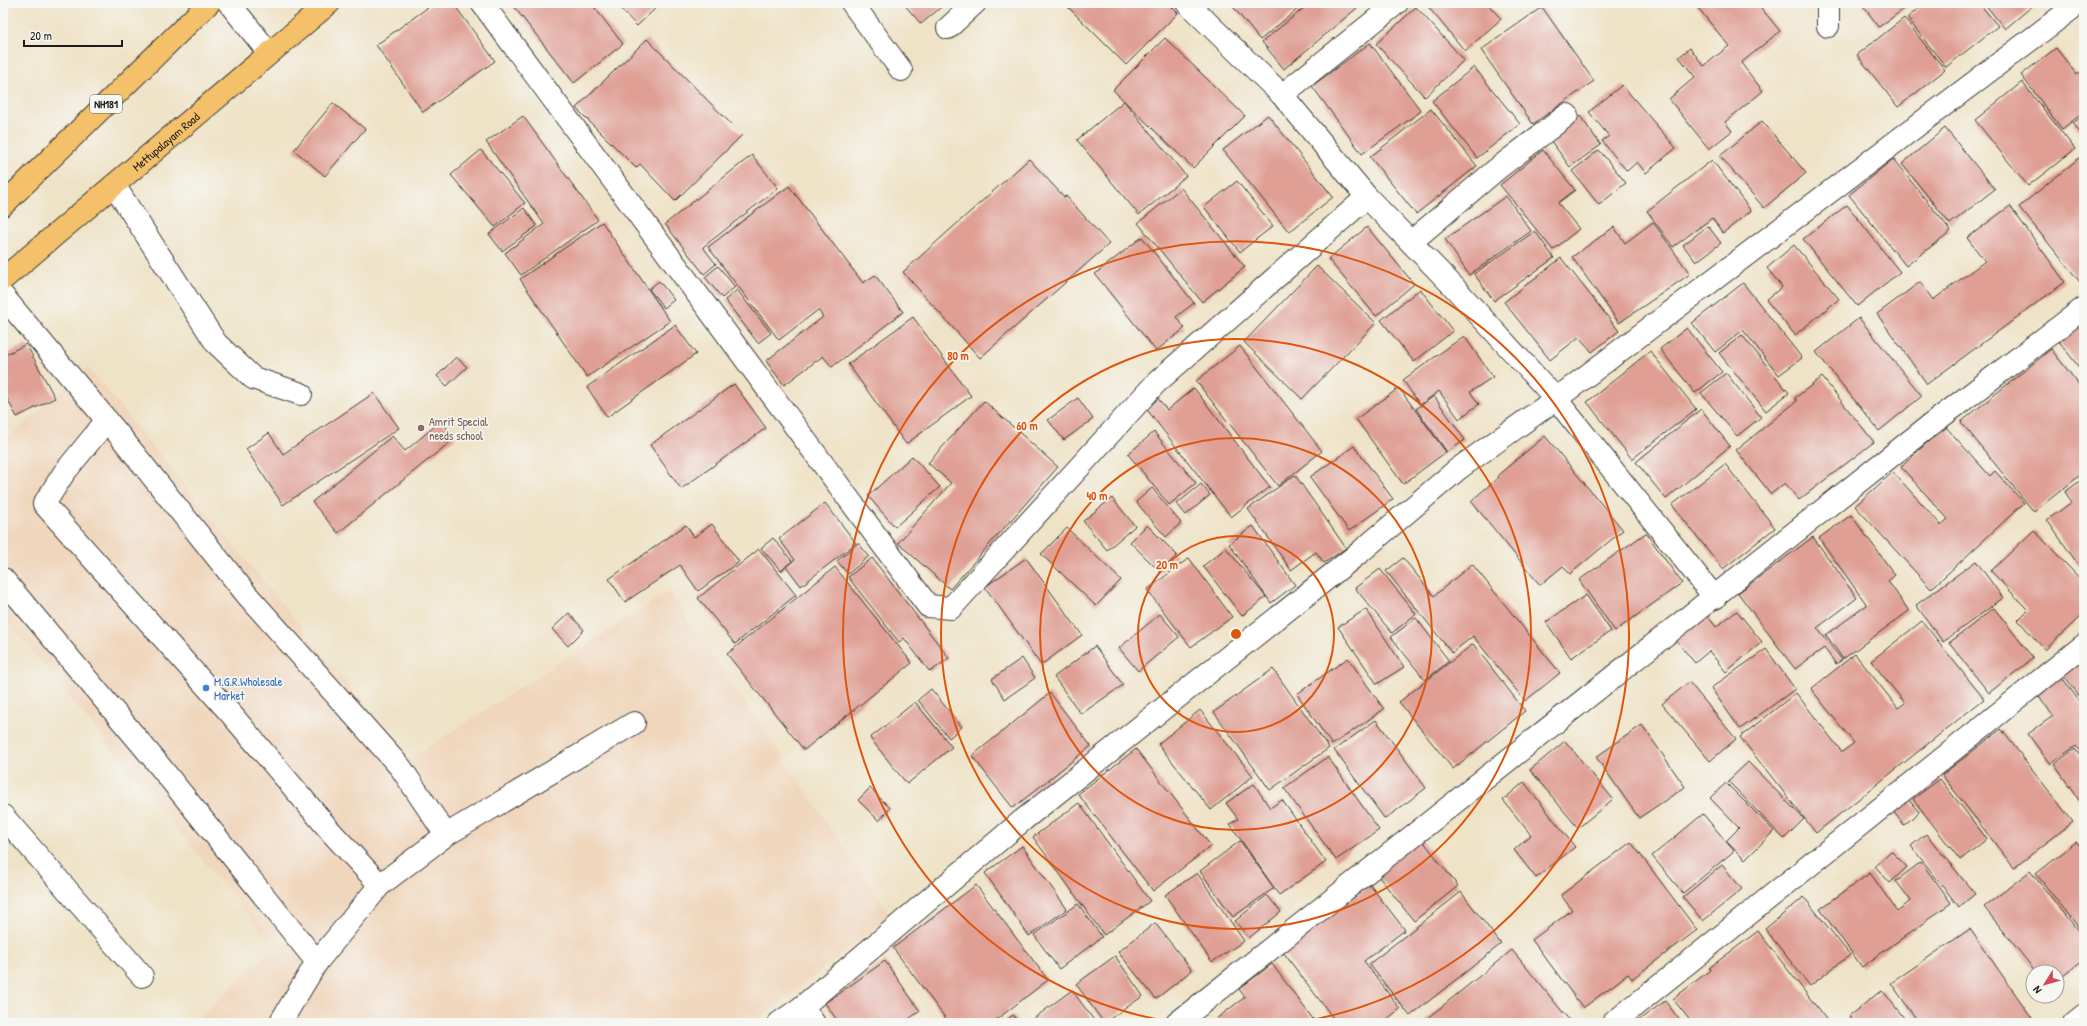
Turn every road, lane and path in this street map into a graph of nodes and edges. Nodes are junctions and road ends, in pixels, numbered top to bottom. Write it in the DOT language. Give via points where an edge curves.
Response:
graph roads {
  1 [pos="209,3"];
  2 [pos="229,3"];
  3 [pos="329,3"];
  4 [pos="482,3"];
  5 [pos="852,3"];
  6 [pos="975,3"];
  7 [pos="1187,3"];
  8 [pos="1397,3"];
  9 [pos="1828,3"];
  10 [pos="2080,3"];
  11 [pos="1828,26"];
  12 [pos="948,28"];
  13 [pos="269,54"];
  14 [pos="901,70"];
  15 [pos="1282,95"];
  16 [pos="1567,115"];
  17 [pos="114,185"];
  18 [pos="1367,197"];
  19 [pos="3,205"];
  20 [pos="1411,242"];
  21 [pos="3,279"];
  22 [pos="3,296"];
  23 [pos="2084,308"];
  24 [pos="301,394"];
  25 [pos="1556,399"];
  26 [pos="106,420"];
  27 [pos="3,578"];
  28 [pos="1715,598"];
  29 [pos="2084,645"];
  30 [pos="634,723"];
  31 [pos="3,816"];
  32 [pos="446,834"];
  33 [pos="380,885"];
  34 [pos="317,962"];
  35 [pos="142,976"];
  36 [pos="808,1015"];
  37 [pos="2084,1015"];
  38 [pos="280,1023"];
  39 [pos="779,1023"];
  40 [pos="1177,1023"];
  41 [pos="1613,1023"];
  42 [pos="2074,1023"];
  1 -- 19 [label="highway, NH181"];
  2 -- 13 [label="street"];
  3 -- 13 [label="highway, Mettupalayam Road"];
  4 -- 18 [label="street" via="928,606 951,608 1156,383"];
  5 -- 14 [label="street"];
  6 -- 12 [label="street"];
  7 -- 15 [label="street"];
  8 -- 15 [label="street"];
  9 -- 11 [label="street"];
  10 -- 25 [label="street"];
  13 -- 17 [label="highway, Mettupalayam Road"];
  15 -- 18 [label="street"];
  16 -- 20 [label="street" via="1496,169"];
  17 -- 21 [label="highway, Mettupalayam Road"];
  17 -- 24 [label="street" via="216,343 254,378"];
  18 -- 20 [label="street"];
  20 -- 25 [label="street"];
  22 -- 26 [label="street"];
  23 -- 28 [label="street" via="1920,433"];
  25 -- 28 [label="street"];
  25 -- 36 [label="street" via="1458,469 1359,553 1023,820"];
  26 -- 32 [label="street" via="247,595 401,768"];
  26 -- 33 [label="street" via="64,473 44,504"];
  27 -- 34 [label="street" via="154,759"];
  28 -- 40 [label="street"];
  29 -- 41 [label="street"];
  30 -- 32 [label="street"];
  31 -- 35 [label="street"];
  32 -- 33 [label="street"];
  33 -- 34 [label="street"];
  34 -- 38 [label="street"];
  36 -- 39 [label="street"];
  37 -- 42 [label="street"];
}
